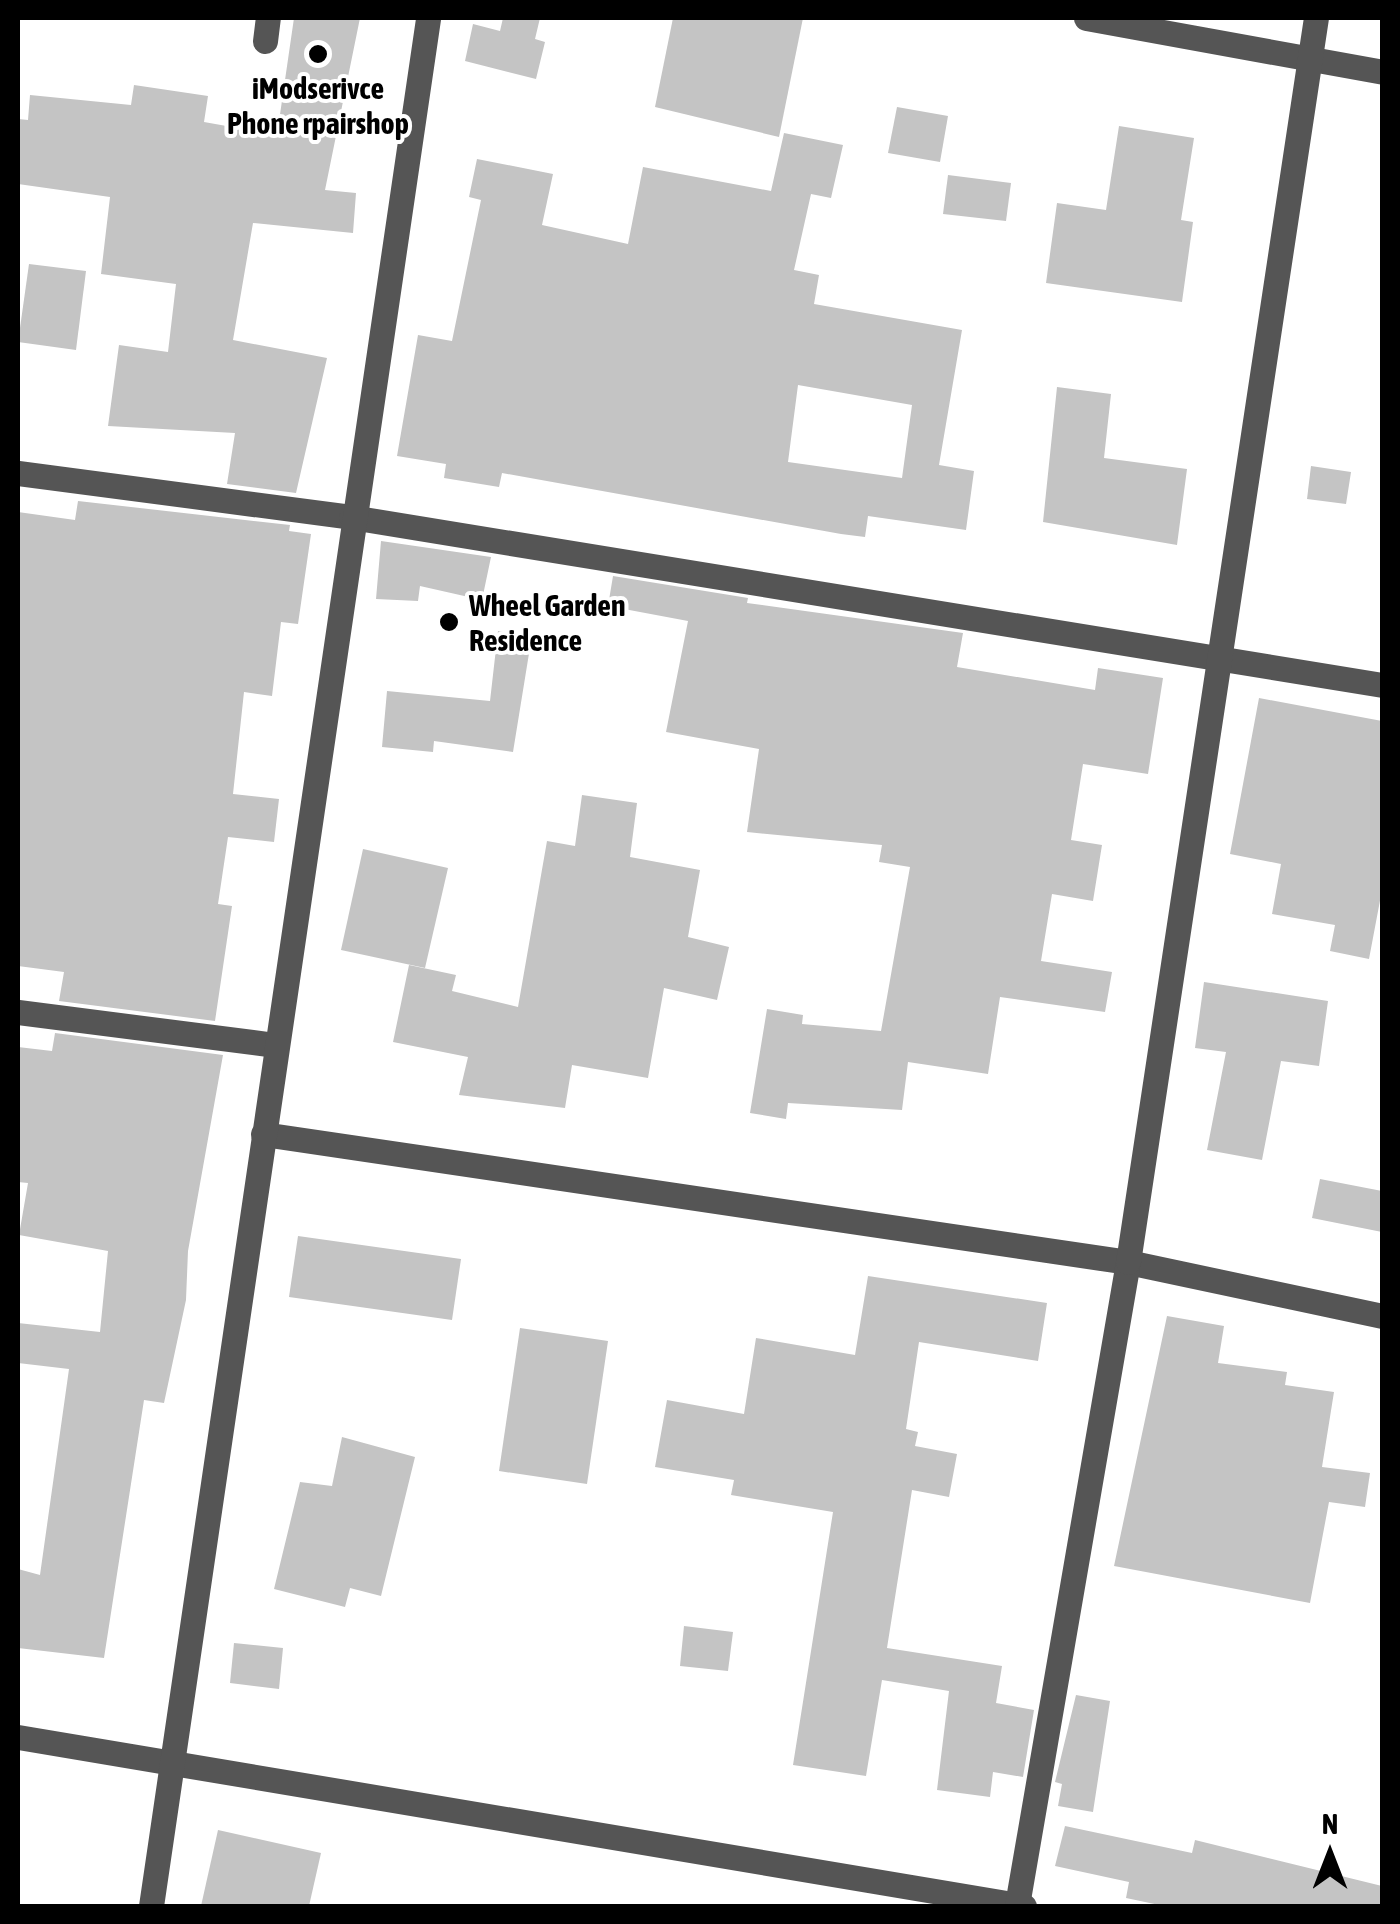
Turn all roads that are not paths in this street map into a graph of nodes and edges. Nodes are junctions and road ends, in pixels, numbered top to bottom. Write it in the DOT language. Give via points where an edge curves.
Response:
graph roads {
  1 [pos="428,18"];
  2 [pos="1086,18"];
  3 [pos="1316,18"];
  4 [pos="1309,60"];
  5 [pos="1382,72"];
  6 [pos="18,473"];
  7 [pos="350,517"];
  8 [pos="1219,656"];
  9 [pos="1382,685"];
  10 [pos="18,1012"];
  11 [pos="276,1045"];
  12 [pos="262,1134"];
  13 [pos="1128,1262"];
  14 [pos="1382,1316"];
  15 [pos="18,1737"];
  16 [pos="174,1761"];
  17 [pos="1016,1905"];
  18 [pos="150,1906"];
  19 [pos="1024,1906"];
  1 -- 7 [label="street"];
  2 -- 4 [label="street"];
  3 -- 4 [label="street"];
  4 -- 5 [label="street"];
  4 -- 8 [label="street"];
  6 -- 7 [label="street"];
  7 -- 8 [label="street"];
  7 -- 11 [label="street"];
  8 -- 9 [label="street"];
  8 -- 13 [label="street"];
  10 -- 11 [label="street"];
  11 -- 12 [label="street"];
  12 -- 13 [label="street"];
  12 -- 16 [label="street"];
  13 -- 14 [label="street"];
  13 -- 17 [label="street"];
  15 -- 16 [label="street"];
  16 -- 17 [label="street"];
  16 -- 18 [label="street"];
  17 -- 19 [label="street"];
}
